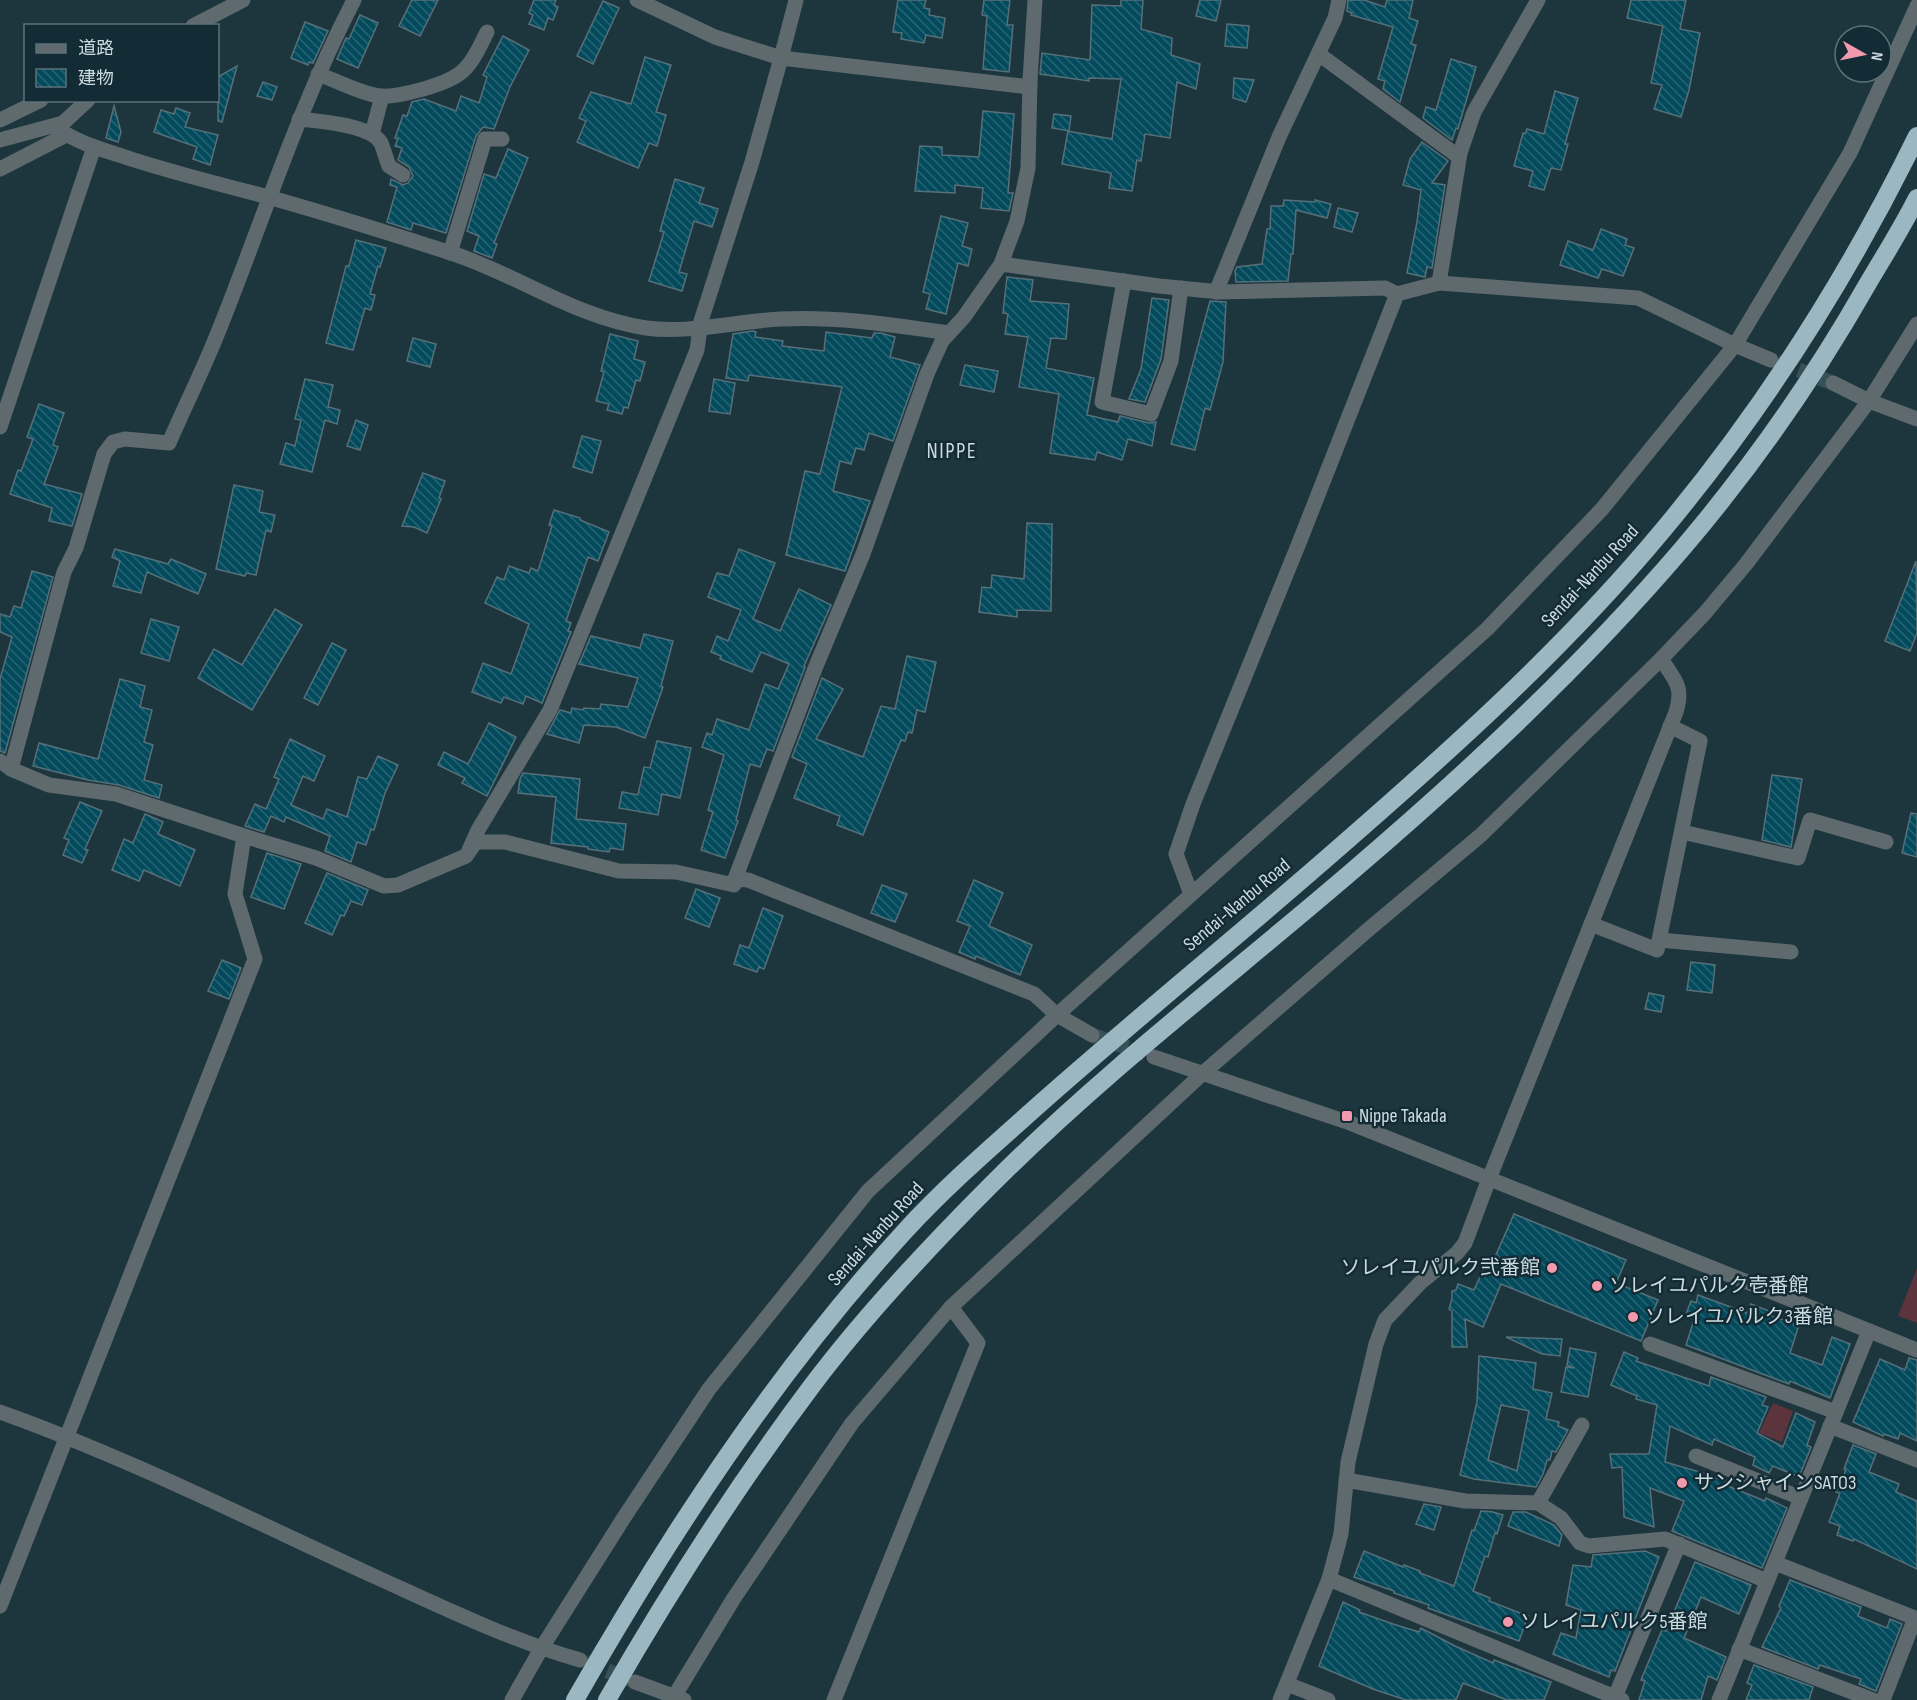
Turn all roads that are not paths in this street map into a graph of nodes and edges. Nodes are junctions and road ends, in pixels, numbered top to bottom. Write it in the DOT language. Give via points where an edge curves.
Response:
graph roads {
  1 [pos="243,0"];
  2 [pos="354,0"];
  3 [pos="637,0"];
  4 [pos="796,0"];
  5 [pos="1035,0"];
  6 [pos="1339,0"];
  7 [pos="1538,0"];
  8 [pos="1917,6"];
  9 [pos="196,24"];
  10 [pos="487,32"];
  11 [pos="1320,55"];
  12 [pos="781,58"];
  13 [pos="318,74"];
  14 [pos="1030,87"];
  15 [pos="382,96"];
  16 [pos="37,102"];
  17 [pos="86,102"];
  18 [pos="300,119"];
  19 [pos="0,120"];
  20 [pos="54,126"];
  21 [pos="372,134"];
  22 [pos="66,135"];
  23 [pos="1917,136"];
  24 [pos="502,139"];
  25 [pos="0,140"];
  26 [pos="94,147"];
  27 [pos="1459,158"];
  28 [pos="0,169"];
  29 [pos="403,175"];
  30 [pos="270,198"];
  31 [pos="1917,198"];
  32 [pos="450,253"];
  33 [pos="1001,264"];
  34 [pos="1124,281"];
  35 [pos="1439,283"];
  36 [pos="1181,288"];
  37 [pos="1216,292"];
  38 [pos="1397,294"];
  39 [pos="1917,324"];
  40 [pos="700,327"];
  41 [pos="949,333"];
  42 [pos="1735,345"];
  43 [pos="1771,360"];
  44 [pos="1833,383"];
  45 [pos="1869,401"];
  46 [pos="1917,419"];
  47 [pos="0,427"];
  48 [pos="1661,659"];
  49 [pos="1670,726"];
  50 [pos="6,765"];
  51 [pos="1682,832"];
  52 [pos="243,837"];
  53 [pos="1886,842"];
  54 [pos="466,856"];
  55 [pos="735,879"];
  56 [pos="1191,894"];
  57 [pos="1591,924"];
  58 [pos="1660,940"];
  59 [pos="1791,952"];
  60 [pos="1058,1015"];
  61 [pos="1092,1035"];
  62 [pos="1154,1057"];
  63 [pos="1202,1074"];
  64 [pos="1489,1179"];
  65 [pos="951,1307"];
  66 [pos="1869,1330"];
  67 [pos="1650,1344"];
  68 [pos="1917,1350"];
  69 [pos="0,1412"];
  70 [pos="1833,1419"];
  71 [pos="1582,1425"];
  72 [pos="67,1436"];
  73 [pos="1695,1456"];
  74 [pos="1917,1460"];
  75 [pos="1346,1480"];
  76 [pos="1801,1498"];
  77 [pos="1538,1503"];
  78 [pos="1678,1544"];
  79 [pos="1774,1563"];
  80 [pos="1329,1580"];
  81 [pos="1767,1581"];
  82 [pos="0,1606"];
  83 [pos="541,1648"];
  84 [pos="1740,1649"];
  85 [pos="1910,1651"];
  86 [pos="580,1660"];
  87 [pos="635,1682"];
  88 [pos="1287,1684"];
  89 [pos="1619,1698"];
  90 [pos="677,1699"];
  91 [pos="512,1700"];
  92 [pos="575,1700"];
  93 [pos="607,1700"];
  94 [pos="834,1700"];
  95 [pos="1280,1700"];
  96 [pos="1328,1700"];
  97 [pos="1719,1700"];
  98 [pos="1873,1700"];
  99 [pos="1883,1700"];
  1 -- 9 [label="street"];
  2 -- 13 [label="street"];
  3 -- 12 [label="street" via="715,38"];
  4 -- 12 [label="street"];
  5 -- 14 [label="street"];
  6 -- 11 [label="street"];
  7 -- 27 [label="street" via="1474,112"];
  8 -- 42 [label="street" via="1850,153"];
  10 -- 15 [label="street" via="460,74 440,83"];
  11 -- 27 [label="street"];
  11 -- 37 [label="street" via="1279,137"];
  12 -- 14 [label="street"];
  12 -- 40 [label="street"];
  13 -- 15 [label="street"];
  13 -- 18 [label="street"];
  14 -- 33 [label="street" via="1028,168 1017,221"];
  15 -- 21 [label="street"];
  16 -- 19 [label="street"];
  17 -- 20 [label="street" via="63,123"];
  18 -- 21 [label="street" via="336,123"];
  18 -- 30 [label="street"];
  20 -- 22 [label="street"];
  20 -- 25 [label="street"];
  21 -- 29 [label="street" via="381,143 389,166"];
  22 -- 26 [label="street"];
  22 -- 28 [label="street"];
  23 -- 92 [label="highway, Sendai-Nanbu Road" via="1889,194 1816,321 1742,429 1662,531 1576,627 1477,724 974,1162 906,1229 783,1379 716,1471"];
  24 -- 32 [label="street" via="485,139"];
  26 -- 30 [label="street"];
  26 -- 47 [label="street"];
  27 -- 35 [label="street"];
  30 -- 32 [label="street"];
  30 -- 50 [label="street" via="218,333 169,443 125,439 112,442 104,454"];
  31 -- 93 [label="highway" via="1838,336 1763,446 1683,548 1594,646 1496,743 1352,872 1118,1067 993,1183 871,1313 812,1386 696,1551"];
  32 -- 40 [label="street" via="576,309 623,324"];
  33 -- 34 [label="street"];
  33 -- 41 [label="street"];
  34 -- 36 [label="street"];
  34 -- 36 [label="street" via="1102,402 1151,414 1171,361"];
  35 -- 38 [label="street"];
  35 -- 42 [label="street" via="1638,298"];
  36 -- 37 [label="street"];
  37 -- 38 [label="street" via="1385,288"];
  38 -- 56 [label="street" via="1192,804 1176,854"];
  39 -- 45 [label="street"];
  40 -- 41 [label="street" via="808,318"];
  40 -- 54 [label="street" via="697,350 550,710"];
  41 -- 55 [label="street" via="927,374 863,554"];
  42 -- 43 [label="street"];
  42 -- 56 [label="street" via="1602,509 1487,629"];
  44 -- 45 [label="street"];
  45 -- 46 [label="street"];
  45 -- 48 [label="street" via="1746,564"];
  48 -- 49 [label="street" via="1677,682 1680,698"];
  48 -- 63 [label="street" via="1481,836"];
  49 -- 51 [label="street" via="1700,741"];
  49 -- 57 [label="street"];
  50 -- 52 [label="street" via="49,784 116,794"];
  51 -- 53 [label="street" via="1798,858 1810,820"];
  51 -- 58 [label="street"];
  52 -- 54 [label="street" via="316,858 384,886 398,885"];
  52 -- 72 [label="street" via="235,894 255,959"];
  54 -- 55 [label="street" via="476,842 505,842 619,871 676,872 734,885"];
  55 -- 60 [label="street" via="772,888 1034,994"];
  56 -- 60 [label="street"];
  57 -- 58 [label="street" via="1657,950"];
  57 -- 64 [label="street"];
  58 -- 59 [label="street"];
  60 -- 61 [label="street"];
  60 -- 83 [label="street" via="868,1191 709,1389"];
  62 -- 63 [label="street"];
  63 -- 64 [label="street" via="1350,1123"];
  63 -- 65 [label="street"];
  64 -- 66 [label="street"];
  64 -- 75 [label="street" via="1465,1243 1384,1320"];
  65 -- 90 [label="street" via="852,1423 734,1598"];
  65 -- 94 [label="street" via="978,1343"];
  66 -- 68 [label="street"];
  66 -- 70 [label="street"];
  67 -- 70 [label="street"];
  69 -- 72 [label="street"];
  70 -- 74 [label="street"];
  70 -- 76 [label="street"];
  71 -- 77 [label="street"];
  72 -- 82 [label="street"];
  72 -- 83 [label="street"];
  73 -- 76 [label="street"];
  75 -- 77 [label="street" via="1465,1501"];
  75 -- 80 [label="street" via="1341,1534"];
  76 -- 79 [label="street"];
  77 -- 78 [label="street" via="1561,1518 1580,1543 1589,1546 1665,1539"];
  78 -- 81 [label="street"];
  78 -- 89 [label="street"];
  79 -- 81 [label="street"];
  79 -- 85 [label="street" via="1915,1618"];
  80 -- 88 [label="street"];
  80 -- 89 [label="street"];
  81 -- 84 [label="street"];
  83 -- 86 [label="street"];
  83 -- 91 [label="street"];
  84 -- 97 [label="street"];
  84 -- 98 [label="street"];
  85 -- 99 [label="street"];
  87 -- 90 [label="street"];
  88 -- 95 [label="street"];
  88 -- 96 [label="street"];
}
